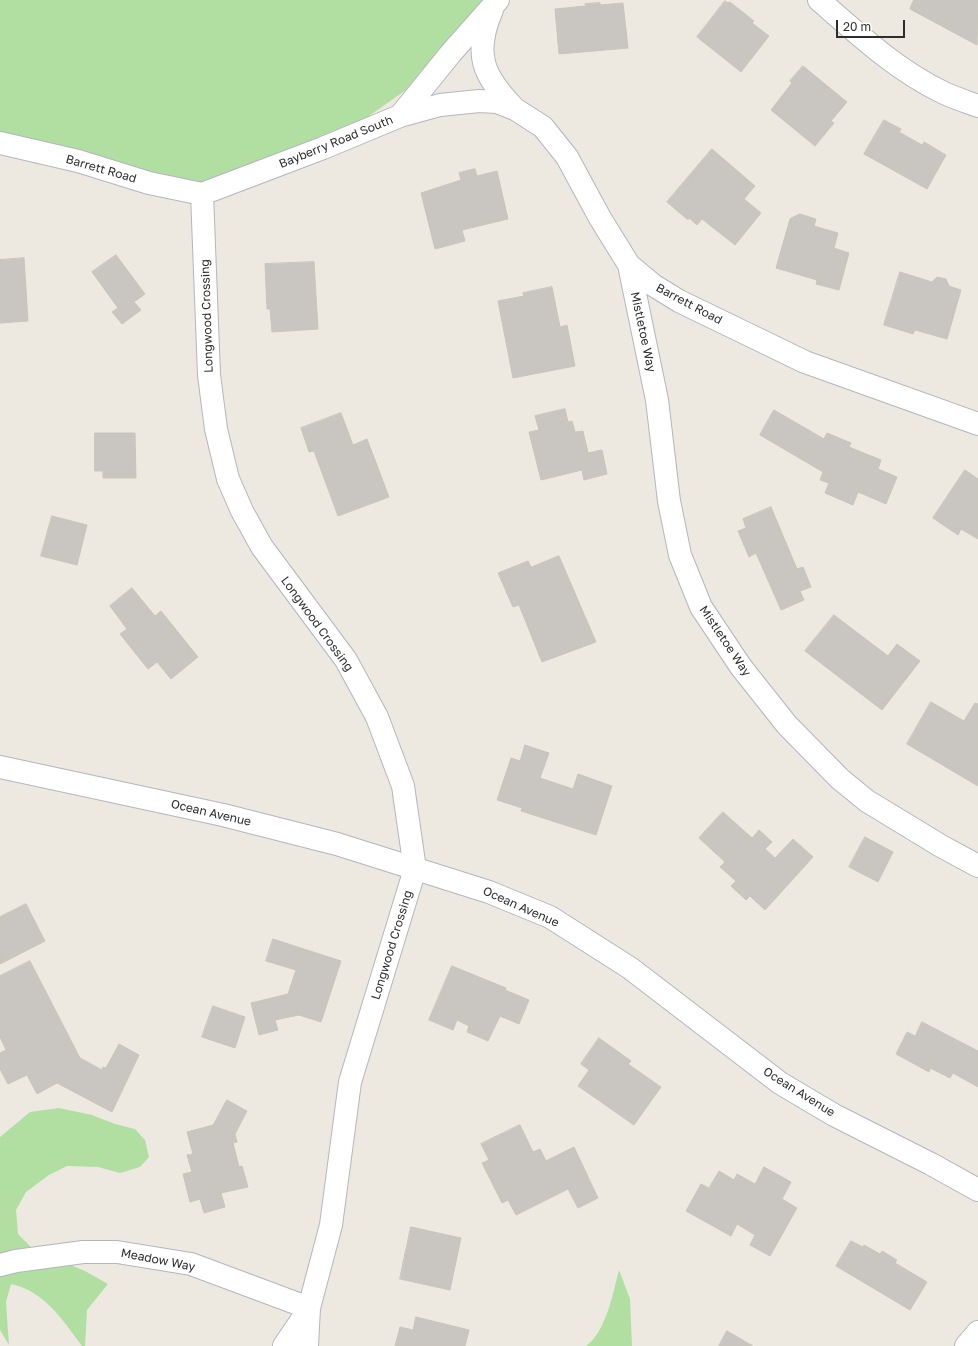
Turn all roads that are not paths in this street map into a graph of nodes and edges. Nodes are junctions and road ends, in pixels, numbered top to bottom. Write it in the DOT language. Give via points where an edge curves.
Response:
graph roads {
  1 [pos="819,0"];
  2 [pos="497,2"];
  3 [pos="978,106"];
  4 [pos="515,109"];
  5 [pos="400,116"];
  6 [pos="0,143"];
  7 [pos="202,194"];
  8 [pos="629,265"];
  9 [pos="978,424"];
  10 [pos="0,767"];
  11 [pos="978,866"];
  12 [pos="415,869"];
  13 [pos="978,1190"];
  14 [pos="0,1265"];
  15 [pos="309,1308"];
  16 [pos="978,1332"];
  17 [pos="284,1346"];
  18 [pos="307,1346"];
  19 [pos="966,1346"];
  1 -- 3 [label="street" via="877,51 902,69 944,93"];
  2 -- 4 [label="street, Bayberry Road South" via="487,23 483,43 484,62 488,77"];
  2 -- 5 [label="street, Bayberry Road South" via="450,53"];
  4 -- 5 [label="street, Barrett Road" via="496,102 479,101 440,105"];
  4 -- 8 [label="street, Barrett Road" via="543,127 567,157"];
  5 -- 7 [label="street, Bayberry Road South"];
  6 -- 7 [label="street, Barrett Road" via="78,161 149,183"];
  7 -- 12 [label="street, Longwood Crossing" via="209,375 216,429 228,479 262,547 346,660 377,716 404,786"];
  8 -- 9 [label="street, Barrett Road" via="653,286 680,302 805,362"];
  8 -- 11 [label="street, Mistletoe Way" via="657,400 669,501 680,555 702,607 741,667 782,719 840,779 867,801"];
  10 -- 12 [label="street, Ocean Avenue" via="223,815 337,844"];
  12 -- 13 [label="street, Ocean Avenue" via="490,892 550,918 630,968 780,1083 834,1115"];
  12 -- 15 [label="street, Longwood Crossing" via="350,1082 331,1225"];
  14 -- 15 [label="street, Meadow Way" via="82,1252 117,1252 191,1264"];
  15 -- 17 [label="street"];
  15 -- 18 [label="street"];
  16 -- 19 [label="street"];
}
